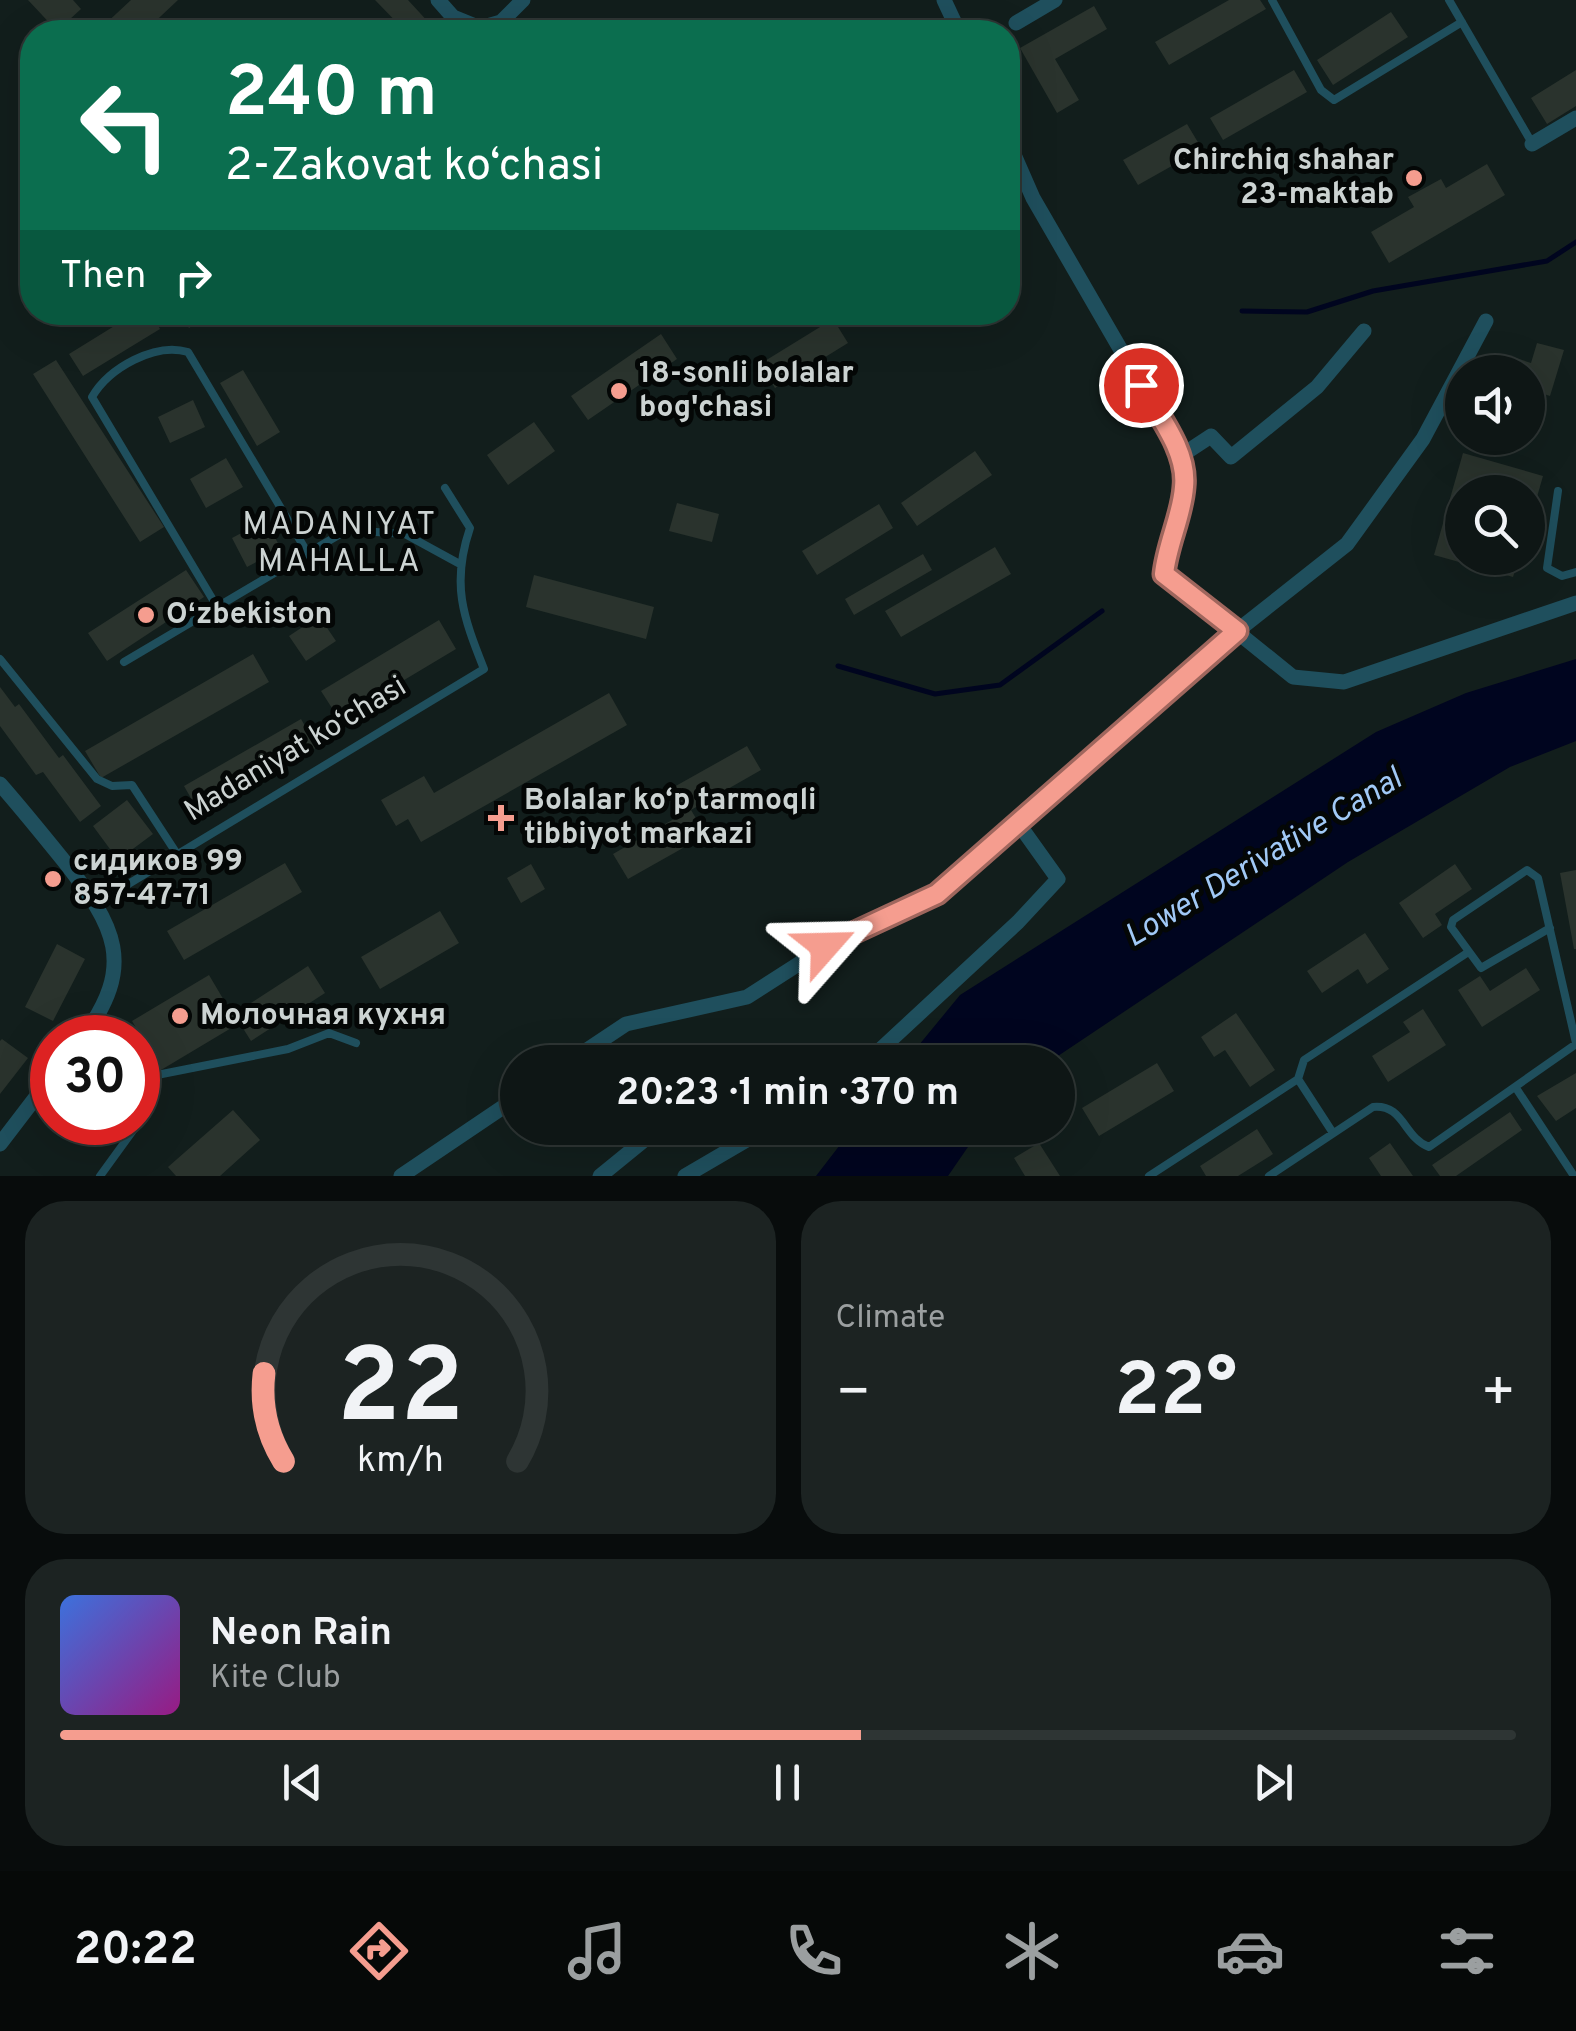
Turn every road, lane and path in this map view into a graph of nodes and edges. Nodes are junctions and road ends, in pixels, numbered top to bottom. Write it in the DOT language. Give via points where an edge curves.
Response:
graph roads {
  1 [pos="438,0"];
  2 [pos="522,0"];
  3 [pos="1055,0"];
  4 [pos="1272,0"];
  5 [pos="1449,0"];
  6 [pos="460,20"];
  7 [pos="503,20"];
  8 [pos="1020,21"];
  9 [pos="1462,22"];
  10 [pos="1576,118"];
  11 [pos="1532,144"];
  12 [pos="1020,168"];
  13 [pos="1486,321"];
  14 [pos="1364,330"];
  15 [pos="1179,457"];
  16 [pos="446,488"];
  17 [pos="1558,491"];
  18 [pos="307,552"];
  19 [pos="458,563"];
  20 [pos="1576,572"];
  21 [pos="1576,603"];
  22 [pos="219,610"];
  23 [pos="1237,631"];
  24 [pos="0,659"];
  25 [pos="124,662"];
  26 [pos="0,784"];
  27 [pos="1018,823"];
  28 [pos="177,854"];
  29 [pos="96,903"];
  30 [pos="1550,928"];
  31 [pos="1467,952"];
  32 [pos="99,1015"];
  33 [pos="356,1043"];
  34 [pos="1576,1044"];
  35 [pos="594,1045"];
  36 [pos="886,1045"];
  37 [pos="160,1074"];
  38 [pos="1298,1079"];
  39 [pos="1516,1088"];
  40 [pos="30,1105"];
  41 [pos="500,1109"];
  42 [pos="1333,1134"];
  43 [pos="0,1144"];
  44 [pos="123,1145"];
  45 [pos="637,1145"];
  46 [pos="738,1145"];
  47 [pos="100,1176"];
  48 [pos="401,1176"];
  49 [pos="600,1176"];
  50 [pos="685,1176"];
  51 [pos="1149,1176"];
  52 [pos="1269,1176"];
  53 [pos="1574,1176"];
  1 -- 6 [label="street"];
  2 -- 7 [label="street"];
  3 -- 8 [label="street"];
  4 -- 9 [label="lane" via="1321,90 1334,100"];
  5 -- 9 [label="lane"];
  9 -- 11 [label="lane"];
  10 -- 11 [label="street"];
  12 -- 15 [label="street"];
  13 -- 23 [label="street" via="1423,440 1347,544"];
  14 -- 15 [label="street" via="1317,387 1231,457 1211,436"];
  15 -- 23 [label="street" via="1185,486 1164,574"];
  16 -- 19 [label="lane, Madaniyat ko‘chasi" via="470,528"];
  17 -- 20 [label="lane" via="1547,568 1562,576"];
  18 -- 19 [label="lane" via="348,530 405,534"];
  18 -- 22 [label="lane"];
  18 -- 22 [label="lane" via="188,352 155,350 101,382 92,397"];
  19 -- 28 [label="lane, Madaniyat ko‘chasi" via="464,616 484,669"];
  21 -- 23 [label="street" via="1344,682 1293,677"];
  22 -- 25 [label="lane"];
  23 -- 27 [label="street"];
  24 -- 28 [label="lane" via="96,779 132,785"];
  26 -- 29 [label="street"];
  27 -- 35 [label="street" via="937,894 825,946 746,997 626,1024"];
  27 -- 36 [label="street" via="1058,878"];
  28 -- 29 [label="lane, Madaniyat ko‘chasi"];
  29 -- 32 [label="street" via="112,938 114,976"];
  30 -- 31 [label="lane" via="1490,966 1481,968"];
  30 -- 31 [label="lane" via="1538,878 1527,870 1453,920"];
  30 -- 34 [label="lane"];
  31 -- 38 [label="lane" via="1304,1060"];
  33 -- 37 [label="lane" via="328,1034"];
  34 -- 39 [label="lane"];
  38 -- 42 [label="lane"];
  38 -- 51 [label="lane"];
  39 -- 42 [label="lane" via="1430,1148 1388,1106 1372,1107"];
  39 -- 53 [label="lane"];
  40 -- 43 [label="street"];
  41 -- 48 [label="street"];
  42 -- 52 [label="lane"];
  44 -- 47 [label="lane"];
  45 -- 49 [label="street"];
  46 -- 50 [label="street"];
}
